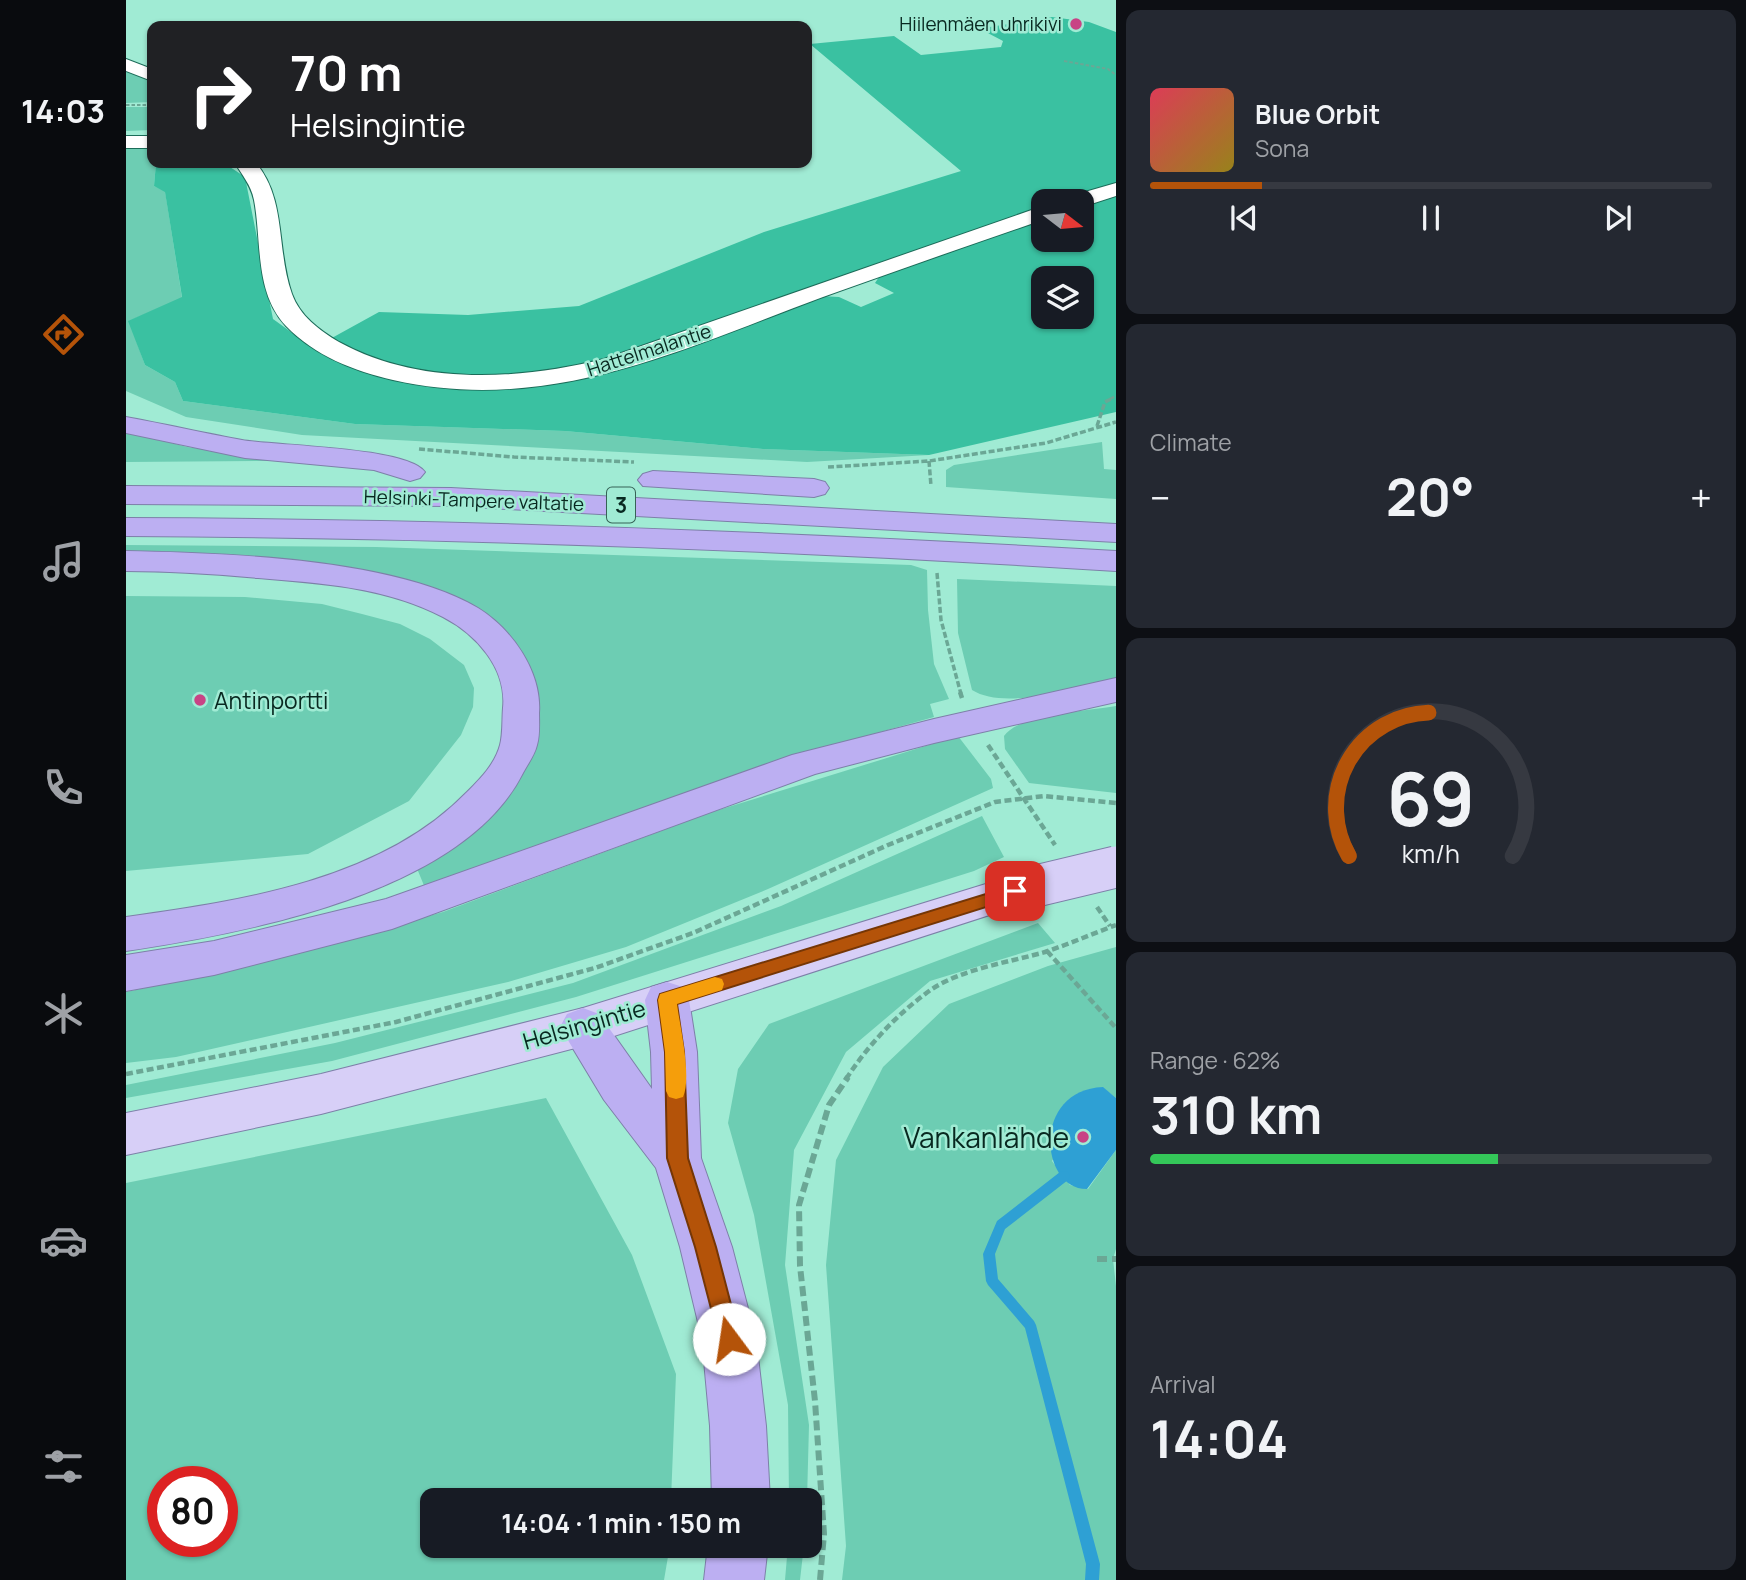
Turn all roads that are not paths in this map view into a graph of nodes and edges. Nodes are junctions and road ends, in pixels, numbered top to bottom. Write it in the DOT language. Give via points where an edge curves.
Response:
graph roads {
  1 [pos="126,64"];
  2 [pos="147,74"];
  3 [pos="126,142"];
  4 [pos="147,142"];
  5 [pos="249,168"];
  6 [pos="1116,188"];
  7 [pos="1094,196"];
  8 [pos="1031,218"];
  9 [pos="126,425"];
  10 [pos="410,460"];
  11 [pos="126,469"];
  12 [pos="829,478"];
  13 [pos="126,495"];
  14 [pos="1009,499"];
  15 [pos="1116,507"];
  16 [pos="126,527"];
  17 [pos="1116,533"];
  18 [pos="126,561"];
  19 [pos="1116,561"];
  20 [pos="1116,690"];
  21 [pos="1116,867"];
  22 [pos="126,934"];
  23 [pos="126,972"];
  24 [pos="667,1000"];
  25 [pos="583,1027"];
  26 [pos="126,1134"];
  27 [pos="677,1158"];
  28 [pos="741,1488"];
  29 [pos="737,1558"];
  30 [pos="734,1580"];
  1 -- 2 [label="street"];
  3 -- 4 [label="street"];
  5 -- 8 [label="street, Hattelmalantie" via="262,185 277,292 297,324 314,339 366,364 446,380 540,378 611,365"];
  6 -- 7 [label="street"];
  9 -- 10 [label="highway" via="245,449 377,462"];
  10 -- 11 [label="highway"];
  10 -- 12 [label="highway"];
  13 -- 17 [label="highway, Helsinki-Tampere valtatie / 3" via="452,497"];
  14 -- 15 [label="highway"];
  16 -- 19 [label="highway, Helsinki-Tampere valtatie / 3" via="691,538"];
  18 -- 22 [label="highway" via="322,575 383,585 438,601 474,620 499,645 513,665 523,713 518,747 490,796 470,817 413,854 328,890 253,913"];
  20 -- 23 [label="highway" via="805,764 392,913 330,931 214,958"];
  21 -- 24 [label="main road, Helsingintie, bridge" via="1015,891"];
  24 -- 25 [label="main road, Helsingintie"];
  24 -- 27 [label="highway" via="674,1052"];
  25 -- 26 [label="main road, Helsingintie" via="321,1094"];
  25 -- 27 [label="highway" via="621,1086"];
  27 -- 28 [label="highway" via="729,1339"];
  29 -- 30 [label="highway"];
}
